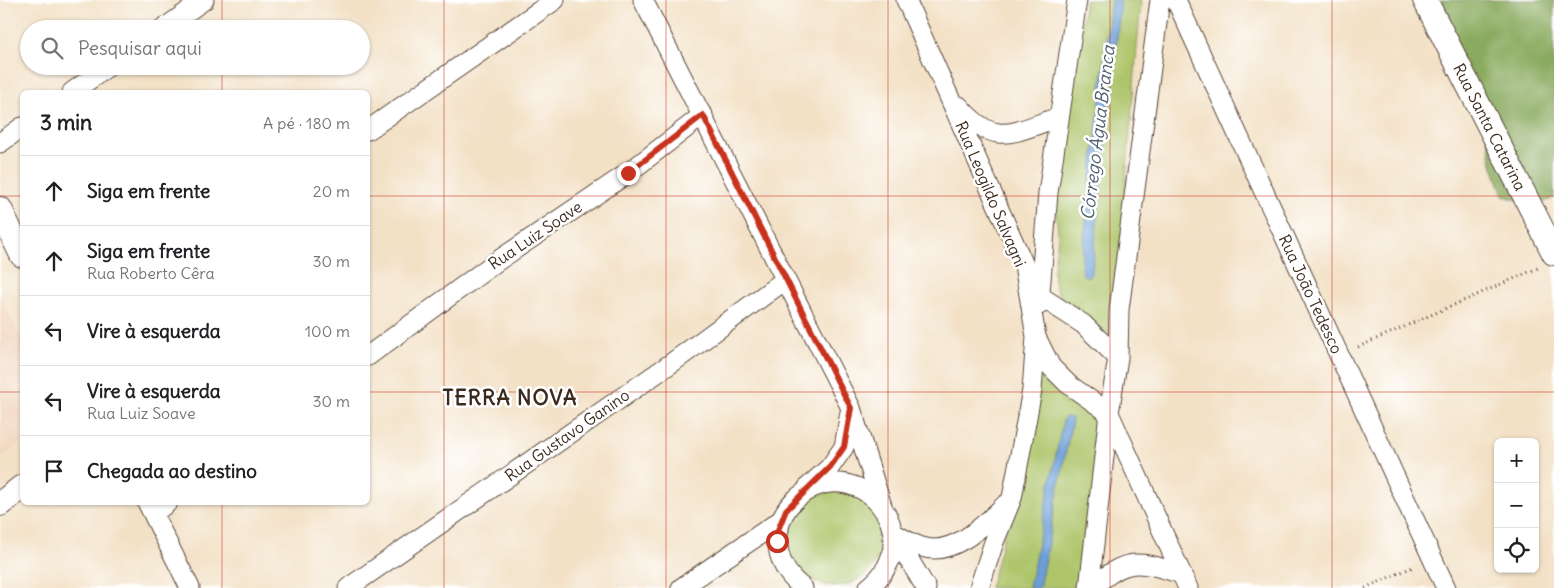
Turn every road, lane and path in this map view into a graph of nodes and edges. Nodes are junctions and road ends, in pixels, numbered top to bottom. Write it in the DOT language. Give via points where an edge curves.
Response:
graph roads {
  1 [pos="204,0"];
  2 [pos="555,0"];
  3 [pos="643,0"];
  4 [pos="906,0"];
  5 [pos="1077,0"];
  6 [pos="1160,0"];
  7 [pos="1176,0"];
  8 [pos="1426,0"];
  9 [pos="175,20"];
  10 [pos="96,75"];
  11 [pos="75,90"];
  12 [pos="948,94"];
  13 [pos="703,115"];
  14 [pos="1059,117"];
  15 [pos="20,128"];
  16 [pos="370,129"];
  17 [pos="0,143"];
  18 [pos="0,208"];
  19 [pos="6,234"];
  20 [pos="20,252"];
  21 [pos="1550,259"];
  22 [pos="785,280"];
  23 [pos="1040,296"];
  24 [pos="1036,338"];
  25 [pos="370,355"];
  26 [pos="1340,356"];
  27 [pos="1118,358"];
  28 [pos="851,408"];
  29 [pos="1109,412"];
  30 [pos="20,489"];
  31 [pos="801,494"];
  32 [pos="1012,498"];
  33 [pos="0,504"];
  34 [pos="882,506"];
  35 [pos="150,508"];
  36 [pos="781,520"];
  37 [pos="893,534"];
  38 [pos="1432,559"];
  39 [pos="1185,581"];
  40 [pos="190,588"];
  41 [pos="348,588"];
  42 [pos="681,588"];
  43 [pos="803,588"];
  44 [pos="868,588"];
  45 [pos="926,588"];
  46 [pos="979,588"];
  47 [pos="1091,588"];
  48 [pos="1366,588"];
  49 [pos="1446,588"];
  1 -- 9 [label="street"];
  2 -- 16 [label="street"];
  3 -- 13 [label="street"];
  4 -- 12 [label="street, Rua Leogildo Salvagni"];
  5 -- 14 [label="street"];
  6 -- 27 [label="street" via="1119,310"];
  7 -- 26 [label="street, Rua João Tedesco"];
  8 -- 21 [label="street, Rua Santa Catarina"];
  10 -- 11 [label="street"];
  12 -- 14 [label="street" via="971,121 986,132 1007,134"];
  12 -- 24 [label="street, Rua Leogildo Salvagni" via="1024,265"];
  13 -- 22 [label="street"];
  13 -- 25 [label="street, Rua Luiz Soave" via="628,173 496,262"];
  14 -- 23 [label="street" via="1048,193"];
  15 -- 17 [label="street"];
  18 -- 19 [label="street"];
  19 -- 20 [label="street"];
  21 -- 26 [label="path"];
  22 -- 28 [label="street"];
  22 -- 41 [label="street, Rua Gustavo Ganino" via="673,362"];
  23 -- 24 [label="street"];
  23 -- 27 [label="street" via="1083,324"];
  24 -- 29 [label="street, Rua Leogildo Salvagni" via="1051,367 1068,384"];
  24 -- 32 [label="street" via="1032,390"];
  26 -- 38 [label="street, Rua João Tedesco"];
  27 -- 29 [label="street"];
  28 -- 31 [label="street" via="844,447 830,467"];
  28 -- 34 [label="street"];
  29 -- 39 [label="street"];
  29 -- 47 [label="street"];
  30 -- 33 [label="street"];
  31 -- 34 [label="street" via="817,485 853,485 869,493"];
  31 -- 36 [label="street"];
  32 -- 37 [label="street" via="978,531 954,544 924,548"];
  32 -- 46 [label="street"];
  34 -- 37 [label="street" via="890,519"];
  35 -- 40 [label="street"];
  36 -- 42 [label="street"];
  36 -- 43 [label="street" via="777,541 782,562 790,576"];
  37 -- 44 [label="street" via="888,566"];
  37 -- 45 [label="street"];
  38 -- 48 [label="path"];
  38 -- 49 [label="street, Rua João Tedesco"];
  39 -- 47 [label="street" via="1143,562 1109,572"];
}
